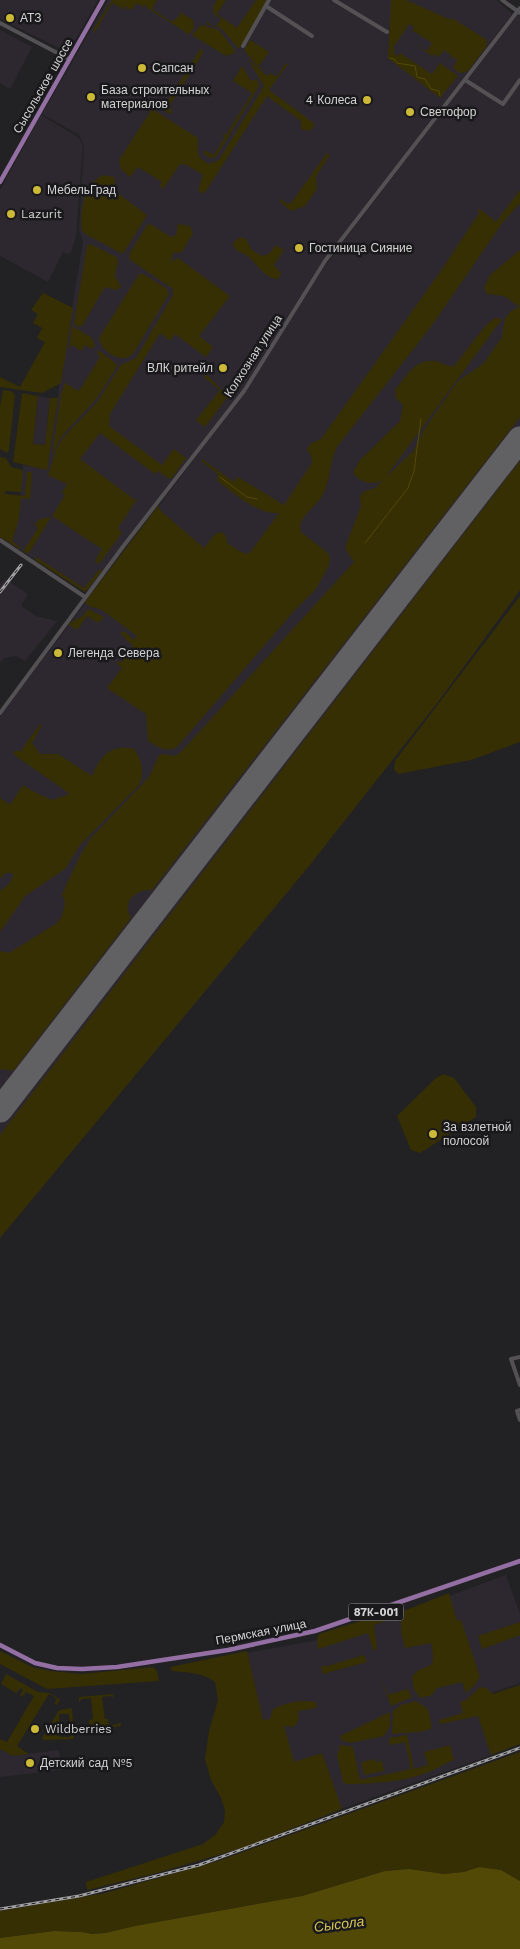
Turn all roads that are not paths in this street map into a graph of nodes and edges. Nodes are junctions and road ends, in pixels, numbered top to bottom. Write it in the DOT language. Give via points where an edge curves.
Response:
graph roads {
  1 [pos="103,0"];
  2 [pos="269,0"];
  3 [pos="334,0"];
  4 [pos="502,0"];
  5 [pos="266,6"];
  6 [pos="519,10"];
  7 [pos="0,23"];
  8 [pos="387,32"];
  9 [pos="312,36"];
  10 [pos="243,46"];
  11 [pos="69,59"];
  12 [pos="464,80"];
  13 [pos="520,80"];
  14 [pos="0,182"];
  15 [pos="0,540"];
  16 [pos="85,597"];
  17 [pos="0,713"];
  18 [pos="520,1357"];
  19 [pos="520,1386"];
  20 [pos="518,1411"];
  21 [pos="520,1420"];
  22 [pos="520,1561"];
  23 [pos="0,1645"];
  1 -- 11 [label="main road, Сысольское шоссе"];
  2 -- 5 [label="street"];
  3 -- 8 [label="street"];
  4 -- 6 [label="street"];
  5 -- 9 [label="street"];
  5 -- 10 [label="street"];
  6 -- 12 [label="street, Колхозная улица"];
  7 -- 11 [label="street"];
  11 -- 14 [label="main road, Сысольское шоссе"];
  12 -- 13 [label="street" via="503,104"];
  12 -- 16 [label="street, Колхозная улица" via="325,262 244,391"];
  15 -- 16 [label="street"];
  16 -- 17 [label="street, Колхозная улица"];
  18 -- 19 [label="street" via="511,1359"];
  20 -- 21 [label="street"];
  22 -- 23 [label="main road, Пермская улица / 87К-001" via="315,1631 228,1650 117,1667 82,1669 34,1663"];
}
